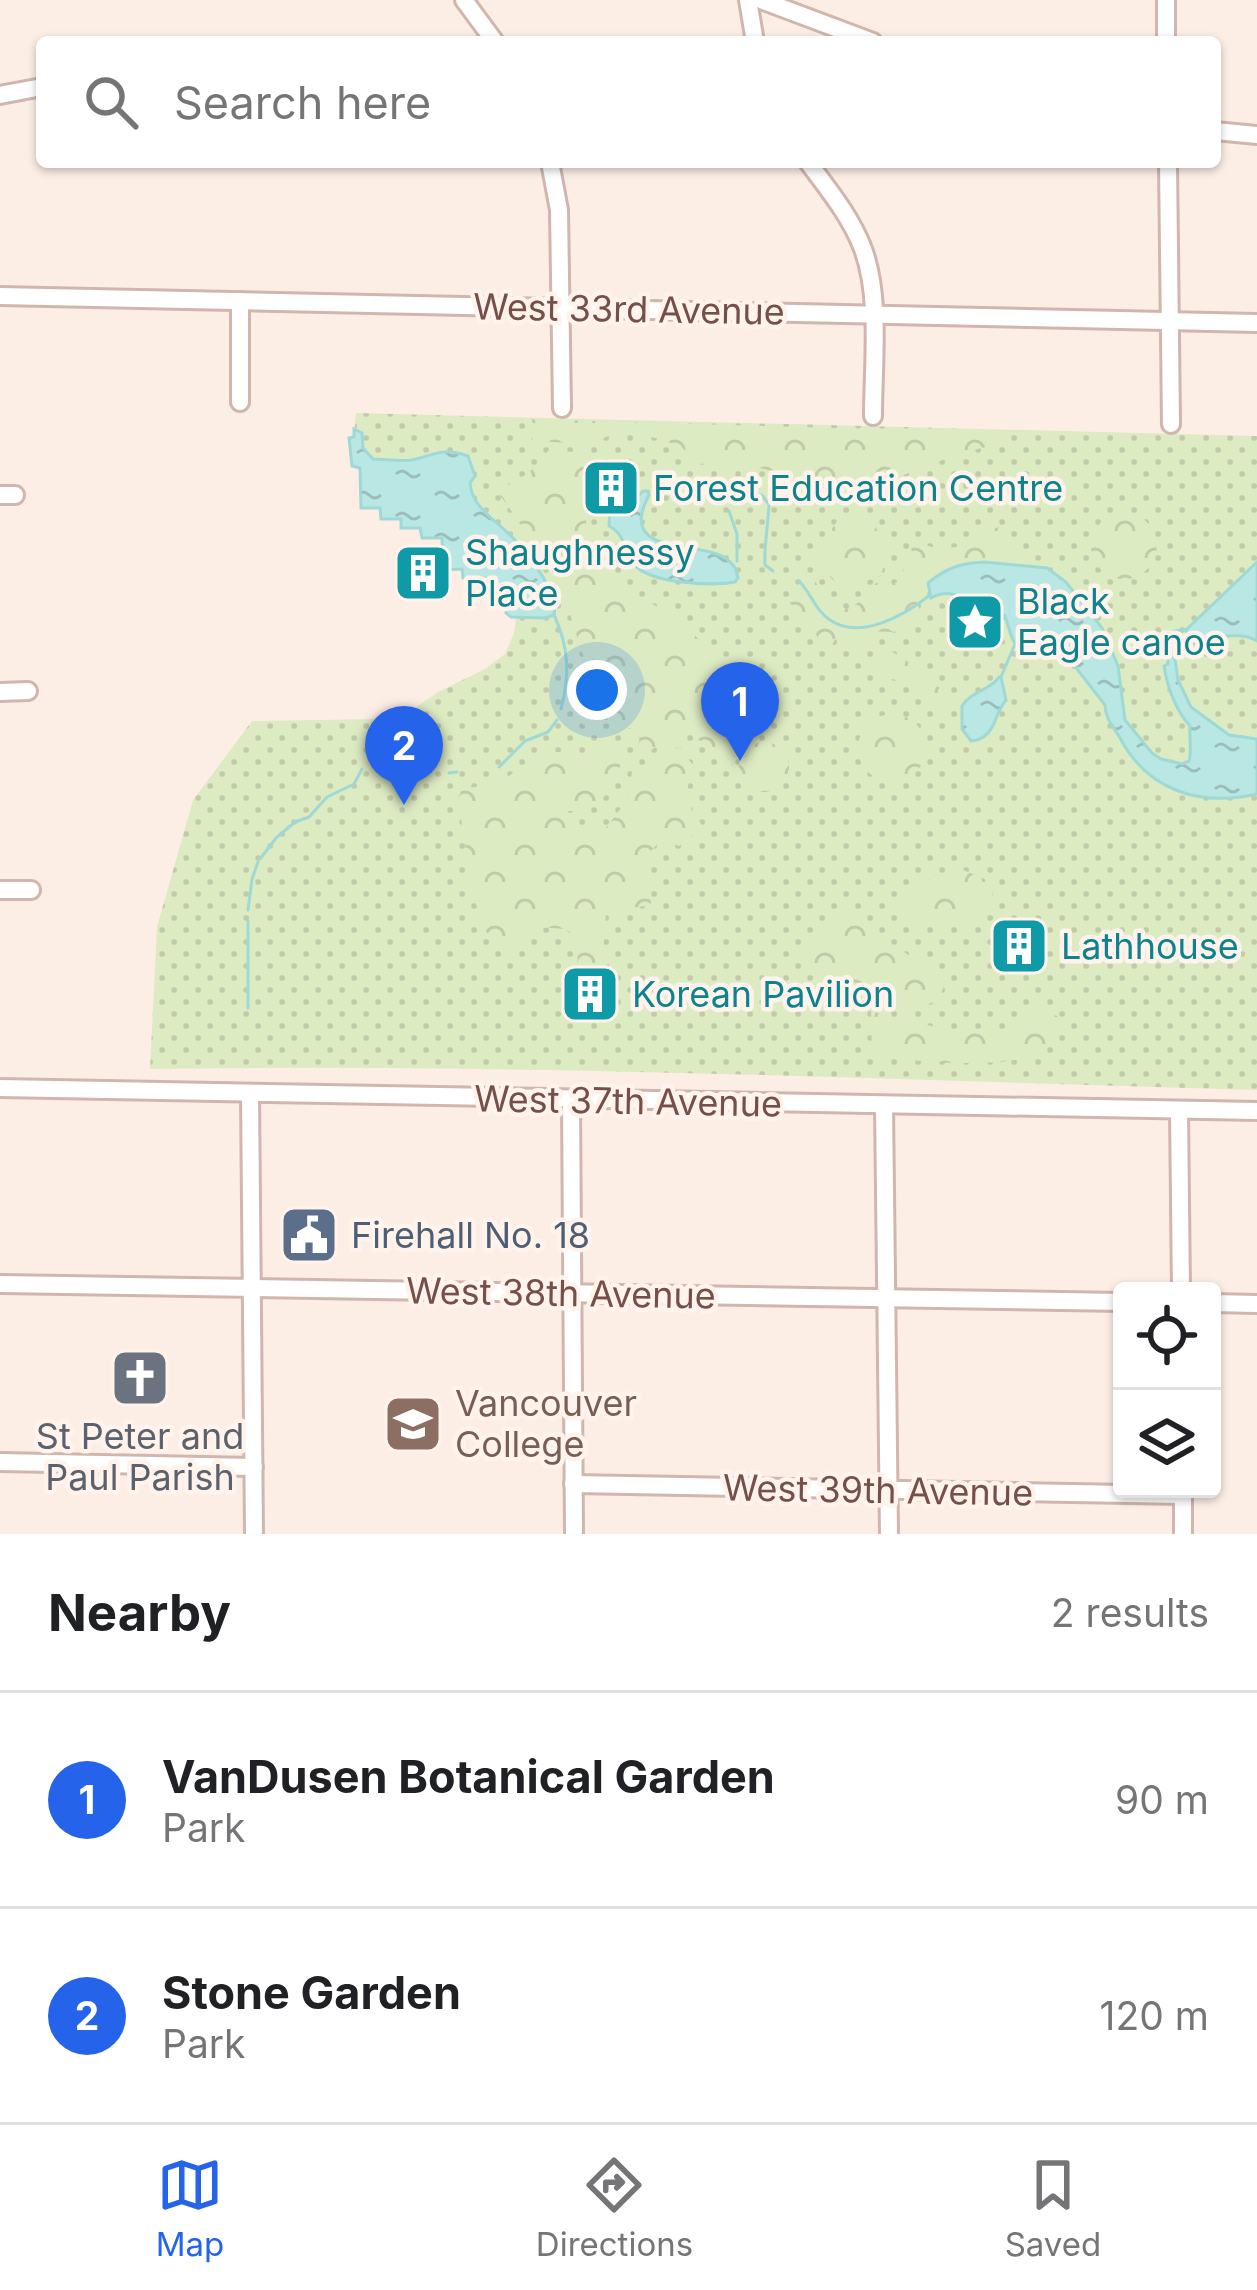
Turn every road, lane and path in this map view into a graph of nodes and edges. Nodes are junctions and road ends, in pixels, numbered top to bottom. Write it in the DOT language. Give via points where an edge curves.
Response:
graph roads {
  1 [pos="464,0"];
  2 [pos="748,0"];
  3 [pos="761,0"];
  4 [pos="1166,0"];
  5 [pos="491,36"];
  6 [pos="754,36"];
  7 [pos="857,36"];
  8 [pos="1166,36"];
  9 [pos="36,87"];
  10 [pos="0,95"];
  11 [pos="1221,132"];
  12 [pos="1257,135"];
  13 [pos="551,168"];
  14 [pos="813,168"];
  15 [pos="1168,168"];
  16 [pos="0,296"];
  17 [pos="239,301"];
  18 [pos="562,308"];
  19 [pos="873,315"];
  20 [pos="1169,321"];
  21 [pos="1257,323"];
  22 [pos="240,402"];
  23 [pos="562,408"];
  24 [pos="872,416"];
  25 [pos="1171,424"];
  26 [pos="28,691"];
  27 [pos="0,692"];
  28 [pos="0,890"];
  29 [pos="32,890"];
  30 [pos="0,1088"];
  31 [pos="250,1093"];
  32 [pos="571,1101"];
  33 [pos="884,1106"];
  34 [pos="1179,1110"];
  35 [pos="1257,1111"];
  36 [pos="1180,1282"];
  37 [pos="0,1284"];
  38 [pos="252,1288"];
  39 [pos="573,1293"];
  40 [pos="886,1298"];
  41 [pos="1113,1302"];
  42 [pos="1221,1303"];
  43 [pos="1257,1304"];
  44 [pos="0,1462"];
  45 [pos="254,1467"];
  46 [pos="573,1484"];
  47 [pos="889,1490"];
  48 [pos="1113,1492"];
  49 [pos="1183,1498"];
  50 [pos="254,1534"];
  51 [pos="574,1534"];
  52 [pos="889,1534"];
  53 [pos="1183,1534"];
  1 -- 5 [label="street"];
  2 -- 6 [label="street"];
  3 -- 7 [label="street"];
  4 -- 8 [label="street"];
  9 -- 10 [label="street"];
  11 -- 12 [label="street"];
  13 -- 18 [label="street"];
  14 -- 19 [label="street" via="863,248"];
  15 -- 20 [label="street"];
  16 -- 17 [label="street, West 33rd Avenue"];
  17 -- 18 [label="street, West 33rd Avenue"];
  17 -- 22 [label="street"];
  18 -- 19 [label="street, West 33rd Avenue"];
  18 -- 23 [label="street"];
  19 -- 20 [label="street, West 33rd Avenue"];
  19 -- 24 [label="street"];
  20 -- 21 [label="street, West 33rd Avenue"];
  20 -- 25 [label="street"];
  26 -- 27 [label="street"];
  28 -- 29 [label="street"];
  30 -- 31 [label="street, West 37th Avenue"];
  31 -- 32 [label="street, West 37th Avenue"];
  31 -- 38 [label="street"];
  32 -- 33 [label="street, West 37th Avenue"];
  32 -- 39 [label="street"];
  33 -- 34 [label="street, West 37th Avenue"];
  33 -- 40 [label="street"];
  34 -- 35 [label="street, West 37th Avenue"];
  34 -- 36 [label="street"];
  37 -- 38 [label="street, West 38th Avenue"];
  38 -- 39 [label="street, West 38th Avenue"];
  38 -- 45 [label="street"];
  39 -- 40 [label="street, West 38th Avenue"];
  39 -- 46 [label="street"];
  40 -- 41 [label="street, West 38th Avenue"];
  40 -- 47 [label="street"];
  42 -- 43 [label="street"];
  44 -- 45 [label="street"];
  45 -- 50 [label="street"];
  46 -- 47 [label="street, West 39th Avenue"];
  46 -- 51 [label="street"];
  47 -- 48 [label="street, West 39th Avenue"];
  47 -- 52 [label="street"];
  49 -- 53 [label="street"];
}
